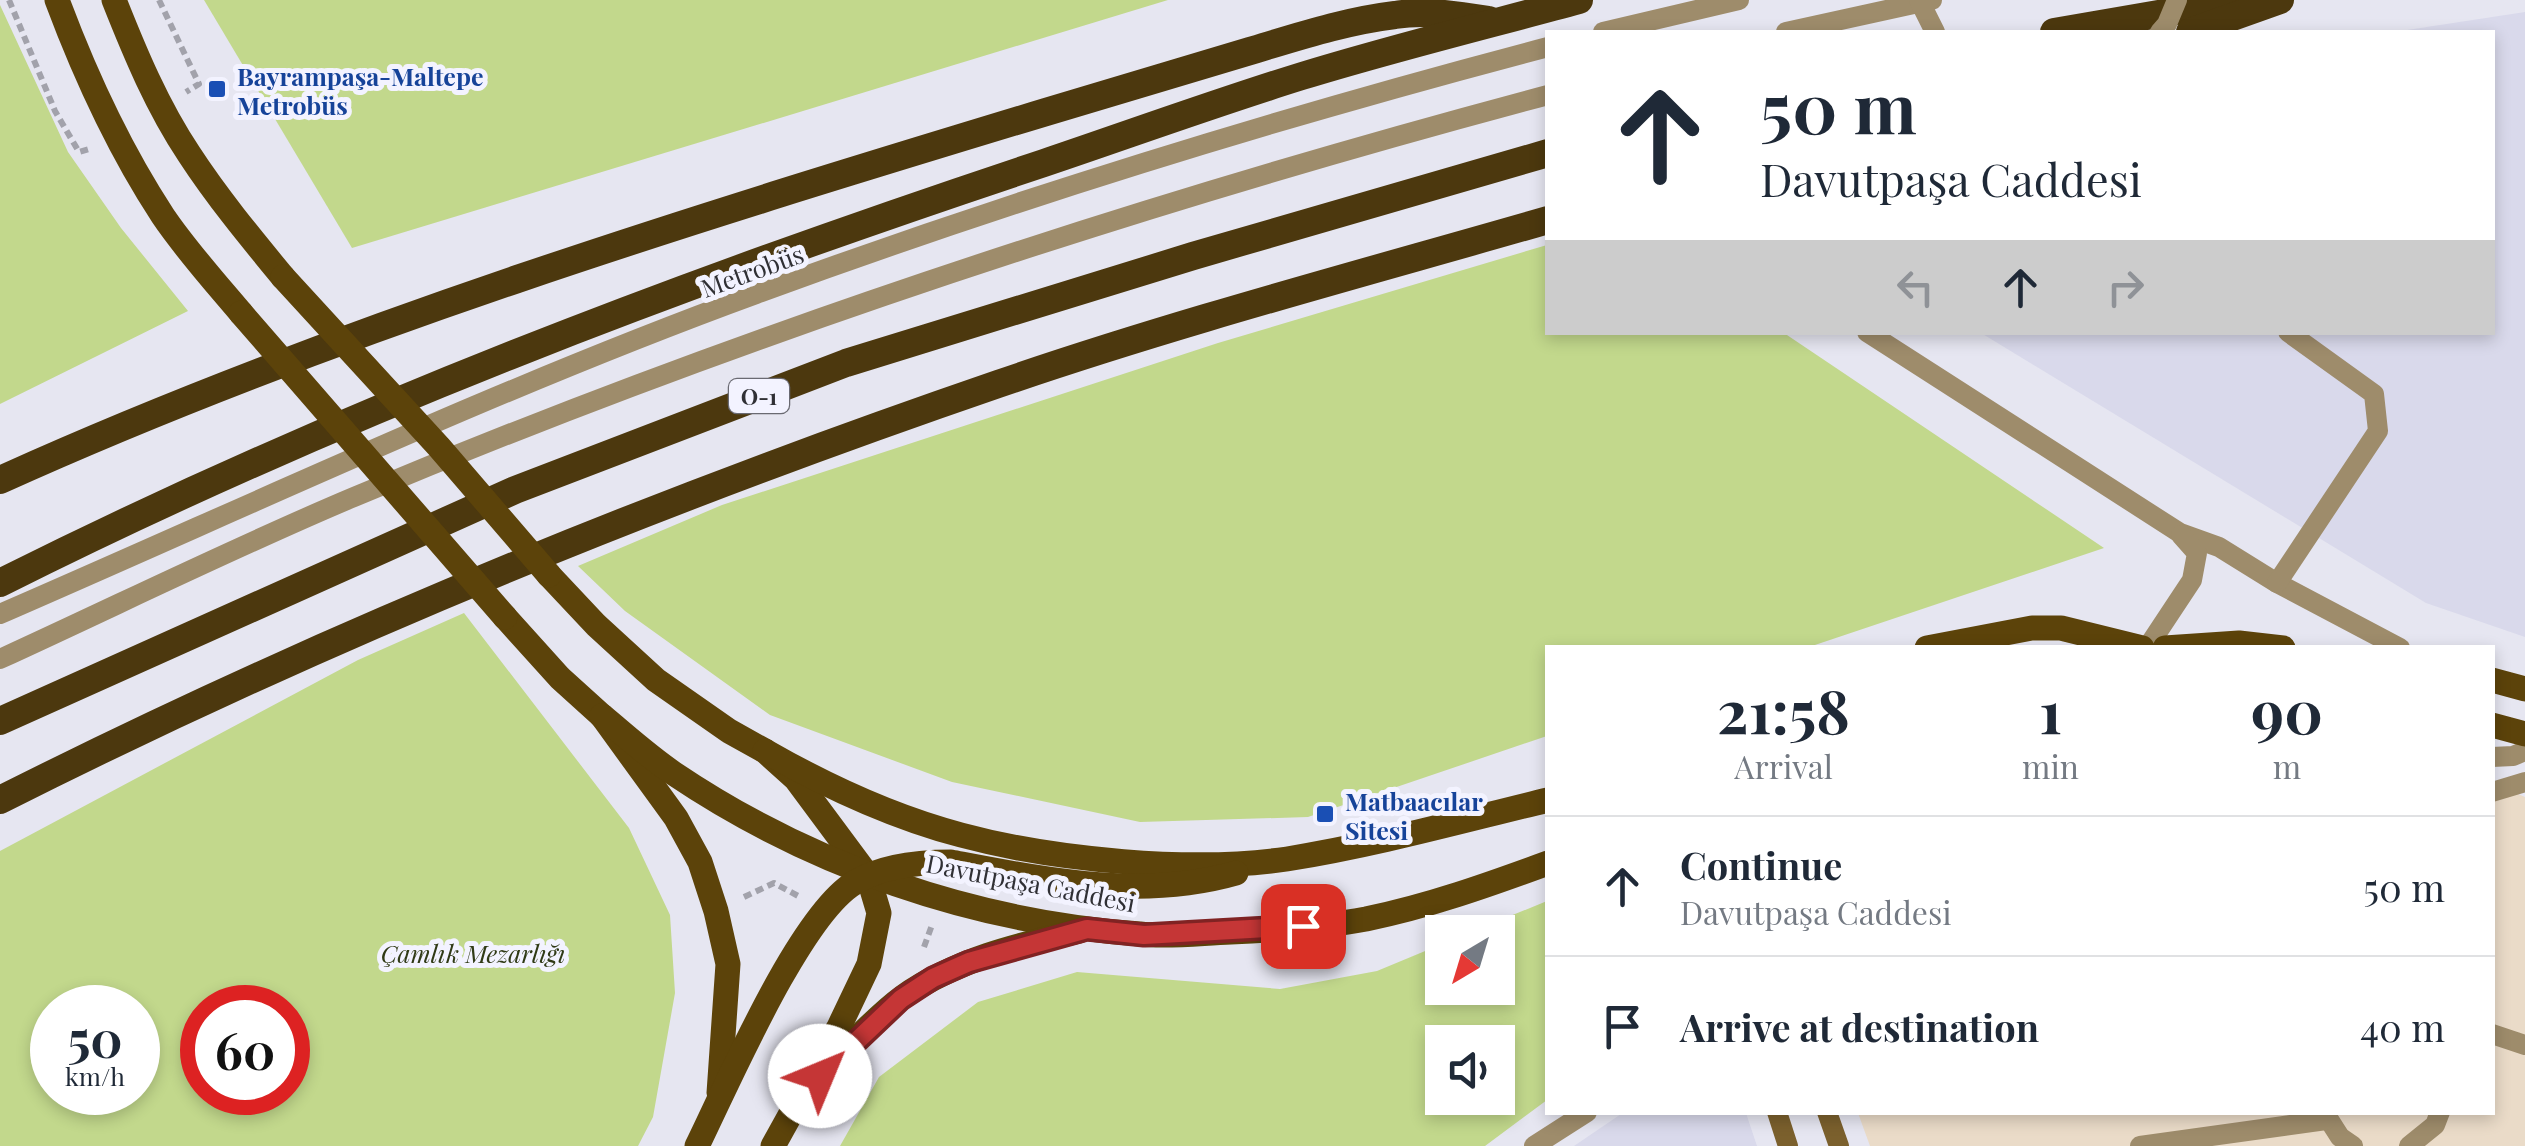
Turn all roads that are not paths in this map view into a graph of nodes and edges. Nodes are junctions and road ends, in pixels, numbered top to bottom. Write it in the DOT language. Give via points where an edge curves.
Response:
graph roads {
  1 [pos="57,0"];
  2 [pos="114,0"];
  3 [pos="1579,0"];
  4 [pos="1738,0"];
  5 [pos="1918,0"];
  6 [pos="1932,0"];
  7 [pos="2177,0"];
  8 [pos="2240,0"];
  9 [pos="2280,0"];
  10 [pos="1500,22"];
  11 [pos="1611,30"];
  12 [pos="1795,30"];
  13 [pos="1934,30"];
  14 [pos="2066,30"];
  15 [pos="2161,30"];
  16 [pos="2196,30"];
  17 [pos="1545,48"];
  18 [pos="1545,96"];
  19 [pos="1545,154"];
  20 [pos="1545,221"];
  21 [pos="1872,335"];
  22 [pos="2292,335"];
  23 [pos="0,480"];
  24 [pos="2180,533"];
  25 [pos="0,583"];
  26 [pos="2277,583"];
  27 [pos="0,614"];
  28 [pos="1944,645"];
  29 [pos="2132,645"];
  30 [pos="2146,645"];
  31 [pos="2209,645"];
  32 [pos="2257,645"];
  33 [pos="2394,645"];
  34 [pos="0,659"];
  35 [pos="2495,681"];
  36 [pos="2525,690"];
  37 [pos="602,716"];
  38 [pos="0,721"];
  39 [pos="2495,726"];
  40 [pos="2525,734"];
  41 [pos="765,751"];
  42 [pos="2525,751"];
  43 [pos="2495,757"];
  44 [pos="2525,782"];
  45 [pos="2495,791"];
  46 [pos="0,800"];
  47 [pos="1545,801"];
  48 [pos="1284,859"];
  49 [pos="1545,865"];
  50 [pos="868,876"];
  51 [pos="1087,929"];
  52 [pos="2495,1035"];
  53 [pos="2525,1046"];
  54 [pos="804,1090"];
  55 [pos="718,1103"];
  56 [pos="1582,1115"];
  57 [pos="1778,1115"];
  58 [pos="1828,1115"];
  59 [pos="2439,1115"];
  60 [pos="2325,1116"];
  61 [pos="697,1146"];
  62 [pos="773,1146"];
  63 [pos="1534,1146"];
  64 [pos="1788,1146"];
  65 [pos="1839,1146"];
  66 [pos="2140,1146"];
  67 [pos="2354,1146"];
  68 [pos="2409,1146"];
  1 -- 37 [label="main road, bridge" via="78,58 164,216 505,617"];
  2 -- 41 [label="main road, bridge" via="187,152 282,278 596,626 656,680"];
  3 -- 10 [label="highway"];
  4 -- 11 [label="street"];
  5 -- 13 [label="street, bridge"];
  6 -- 12 [label="street"];
  7 -- 15 [label="street, bridge"];
  8 -- 14 [label="highway"];
  9 -- 16 [label="highway"];
  10 -- 23 [label="highway" via="1396,14 997,127 370,333"];
  10 -- 25 [label="highway" via="1301,76 738,267 321,435"];
  17 -- 27 [label="street, Metrobüs" via="1411,82 978,216 754,294 585,360"];
  18 -- 34 [label="street" via="1265,174 794,328 574,408 351,498"];
  19 -- 38 [label="highway, O-1" via="846,364 515,490"];
  20 -- 46 [label="highway" via="999,384 656,510 356,634"];
  21 -- 24 [label="street"];
  22 -- 26 [label="street" via="2374,394 2378,431"];
  24 -- 26 [label="street" via="2219,547"];
  24 -- 30 [label="street" via="2197,553 2192,580"];
  26 -- 33 [label="street"];
  28 -- 29 [label="main road" via="2061,628"];
  31 -- 32 [label="main road"];
  35 -- 36 [label="main road"];
  37 -- 50 [label="main road, Davutpaşa Caddesi" via="671,772"];
  37 -- 55 [label="main road" via="676,818 716,911 728,964"];
  39 -- 40 [label="main road"];
  41 -- 48 [label="main road, Davutpaşa Caddesi" via="826,786 959,835 1107,860"];
  41 -- 50 [label="main road" via="796,779"];
  42 -- 43 [label="street"];
  44 -- 45 [label="street"];
  47 -- 48 [label="main road, Davutpaşa Caddesi"];
  48 -- 50 [label="main road" via="1158,887 1082,884 951,862"];
  49 -- 51 [label="main road, Davutpaşa Caddesi" via="1364,919 1144,935"];
  50 -- 51 [label="main road, Davutpaşa Caddesi" via="941,899"];
  50 -- 54 [label="main road" via="879,913 868,964"];
  50 -- 55 [label="main road" via="824,910"];
  51 -- 54 [label="main road" via="933,978 901,999"];
  52 -- 53 [label="street"];
  54 -- 62 [label="main road"];
  55 -- 61 [label="main road"];
  56 -- 63 [label="street"];
  57 -- 64 [label="main road"];
  58 -- 65 [label="main road"];
  59 -- 68 [label="street"];
  60 -- 66 [label="street"];
  60 -- 67 [label="street"];
}
